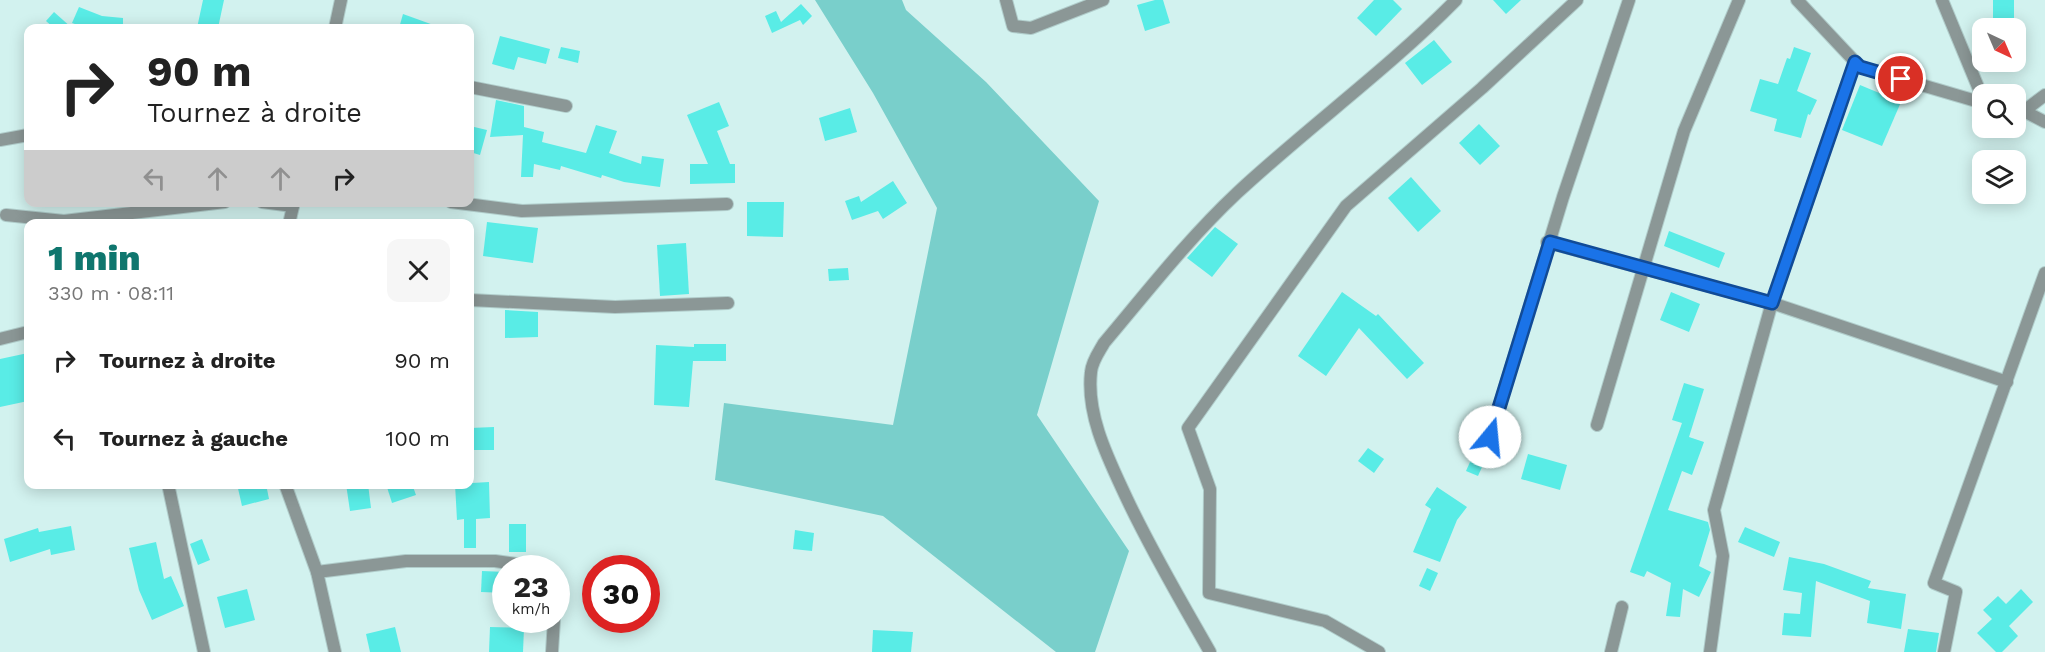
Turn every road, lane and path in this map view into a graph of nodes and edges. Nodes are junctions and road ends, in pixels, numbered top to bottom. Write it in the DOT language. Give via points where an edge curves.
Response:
graph roads {
  1 [pos="341,0"];
  2 [pos="1006,0"];
  3 [pos="1103,0"];
  4 [pos="1456,0"];
  5 [pos="1577,0"];
  6 [pos="1629,0"];
  7 [pos="1739,0"];
  8 [pos="1797,0"];
  9 [pos="1942,0"];
  10 [pos="336,24"];
  11 [pos="1855,62"];
  12 [pos="1976,84"];
  13 [pos="474,88"];
  14 [pos="2045,95"];
  15 [pos="1972,98"];
  16 [pos="566,106"];
  17 [pos="2026,106"];
  18 [pos="2026,113"];
  19 [pos="2045,122"];
  20 [pos="24,136"];
  21 [pos="0,140"];
  22 [pos="727,204"];
  23 [pos="474,205"];
  24 [pos="183,207"];
  25 [pos="6,215"];
  26 [pos="45,219"];
  27 [pos="81,219"];
  28 [pos="1549,242"];
  29 [pos="1645,267"];
  30 [pos="2045,273"];
  31 [pos="474,300"];
  32 [pos="728,303"];
  33 [pos="1772,303"];
  34 [pos="24,333"];
  35 [pos="0,339"];
  36 [pos="2007,382"];
  37 [pos="1597,424"];
  38 [pos="1490,437"];
  39 [pos="169,489"];
  40 [pos="287,489"];
  41 [pos="492,561"];
  42 [pos="317,572"];
  43 [pos="1622,607"];
  44 [pos="553,633"];
  45 [pos="204,652"];
  46 [pos="334,652"];
  47 [pos="552,652"];
  48 [pos="1210,652"];
  49 [pos="1379,652"];
  50 [pos="1611,652"];
  51 [pos="1710,652"];
  52 [pos="1944,652"];
  1 -- 10 [label="street"];
  2 -- 3 [label="street" via="1013,26 1031,28"];
  4 -- 48 [label="street" via="1200,230 1094,360 1092,401 1101,444 1151,550"];
  5 -- 49 [label="street" via="1346,206 1188,428 1210,489 1209,592 1325,621"];
  6 -- 28 [label="street"];
  7 -- 29 [label="street" via="1684,131"];
  8 -- 11 [label="street"];
  9 -- 12 [label="street"];
  11 -- 15 [label="street" via="1860,67"];
  11 -- 33 [label="street"];
  13 -- 16 [label="street"];
  14 -- 17 [label="street"];
  18 -- 19 [label="street"];
  20 -- 21 [label="street"];
  22 -- 23 [label="street" via="522,211"];
  24 -- 27 [label="street"];
  25 -- 26 [label="street"];
  28 -- 29 [label="street"];
  28 -- 38 [label="street"];
  29 -- 33 [label="street"];
  29 -- 37 [label="street"];
  30 -- 36 [label="street"];
  31 -- 32 [label="street" via="615,307"];
  33 -- 36 [label="street"];
  33 -- 51 [label="street" via="1714,510 1723,556"];
  34 -- 35 [label="street"];
  36 -- 52 [label="street" via="1934,583 1956,592"];
  39 -- 45 [label="street"];
  40 -- 42 [label="street"];
  41 -- 42 [label="street" via="406,561"];
  42 -- 46 [label="street"];
  43 -- 50 [label="street"];
  44 -- 47 [label="street"];
}
